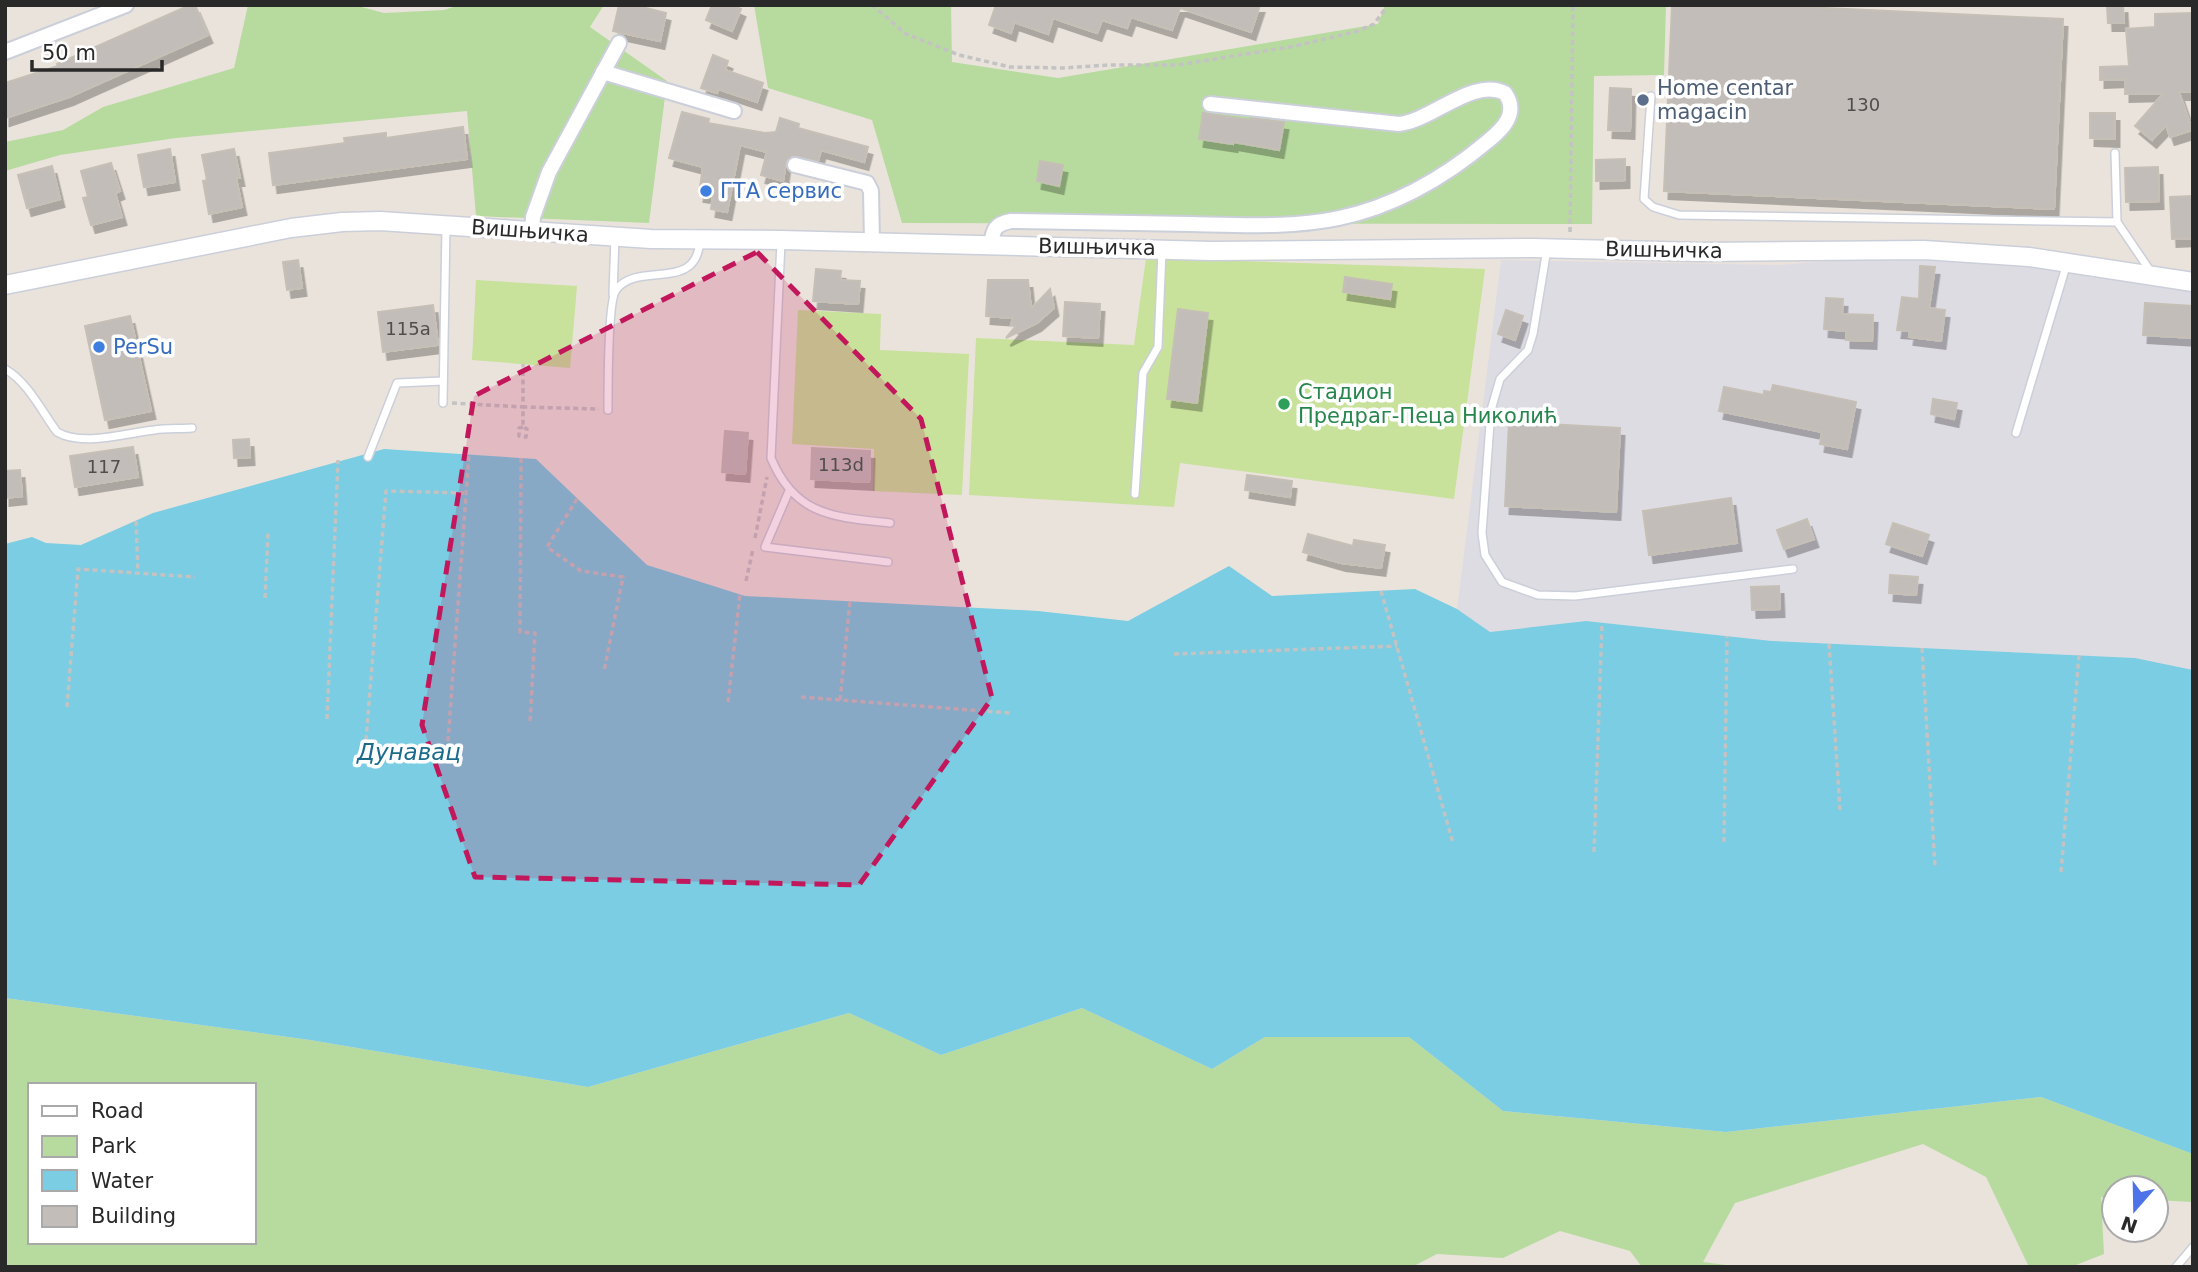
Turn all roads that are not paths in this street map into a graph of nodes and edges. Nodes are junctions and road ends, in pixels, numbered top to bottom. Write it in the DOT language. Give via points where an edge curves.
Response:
graph roads {
  1 [pos="126,5"];
  2 [pos="619,43"];
  3 [pos="5,52"];
  4 [pos="603,72"];
  5 [pos="1651,96"];
  6 [pos="1210,104"];
  7 [pos="734,111"];
  8 [pos="2115,153"];
  9 [pos="796,165"];
  10 [pos="2118,222"];
  11 [pos="446,225"];
  12 [pos="531,232"];
  13 [pos="615,237"];
  14 [pos="700,239"];
  15 [pos="781,240"];
  16 [pos="872,243"];
  17 [pos="991,245"];
  18 [pos="1162,248"];
  19 [pos="1547,248"];
  20 [pos="2067,263"];
  21 [pos="2153,276"];
  22 [pos="2193,282"];
  23 [pos="5,285"];
  24 [pos="613,299"];
  25 [pos="5,369"];
  26 [pos="443,381"];
  27 [pos="443,403"];
  28 [pos="608,410"];
  29 [pos="192,428"];
  30 [pos="2016,433"];
  31 [pos="368,457"];
  32 [pos="789,491"];
  33 [pos="1135,495"];
  34 [pos="890,523"];
  35 [pos="888,562"];
  36 [pos="1793,569"];
  37 [pos="2193,1247"];
  38 [pos="2176,1267"];
  1 -- 3 [label="street"];
  2 -- 4 [label="street"];
  4 -- 7 [label="street"];
  4 -- 12 [label="street" via="549,172"];
  5 -- 10 [label="lane" via="1644,199 1679,215"];
  6 -- 17 [label="street" via="1399,124 1489,88 1505,93 1511,107 1510,117 1497,134 1453,170 1414,192 1358,214 1320,221 1232,225 1011,220 993,229"];
  8 -- 10 [label="lane"];
  9 -- 16 [label="street" via="867,183"];
  10 -- 21 [label="lane"];
  11 -- 12 [label="street, Вишњичка"];
  11 -- 23 [label="street, Вишњичка" via="380,221 291,228"];
  11 -- 26 [label="lane"];
  12 -- 13 [label="street, Вишњичка"];
  13 -- 14 [label="street, Вишњичка"];
  13 -- 24 [label="lane"];
  14 -- 15 [label="street, Вишњичка"];
  14 -- 24 [label="lane" via="700,253 687,268 624,284"];
  15 -- 16 [label="street, Вишњичка"];
  15 -- 32 [label="lane" via="771,458"];
  16 -- 17 [label="street, Вишњичка"];
  17 -- 18 [label="street, Вишњичка"];
  18 -- 19 [label="street, Вишњичка"];
  18 -- 33 [label="lane" via="1158,347 1143,373"];
  19 -- 20 [label="street, Вишњичка" via="1924,250"];
  19 -- 36 [label="lane" via="1534,334 1528,350 1500,379 1491,410 1482,544 1488,563 1502,582 1538,595 1574,596"];
  20 -- 21 [label="street, Вишњичка"];
  20 -- 30 [label="lane"];
  21 -- 22 [label="street, Вишњичка"];
  24 -- 28 [label="lane"];
  25 -- 29 [label="lane" via="64,436 81,439"];
  26 -- 27 [label="lane"];
  26 -- 31 [label="lane" via="397,383"];
  32 -- 34 [label="lane" via="824,513"];
  32 -- 35 [label="lane" via="765,547"];
  37 -- 38 [label="lane"];
}
